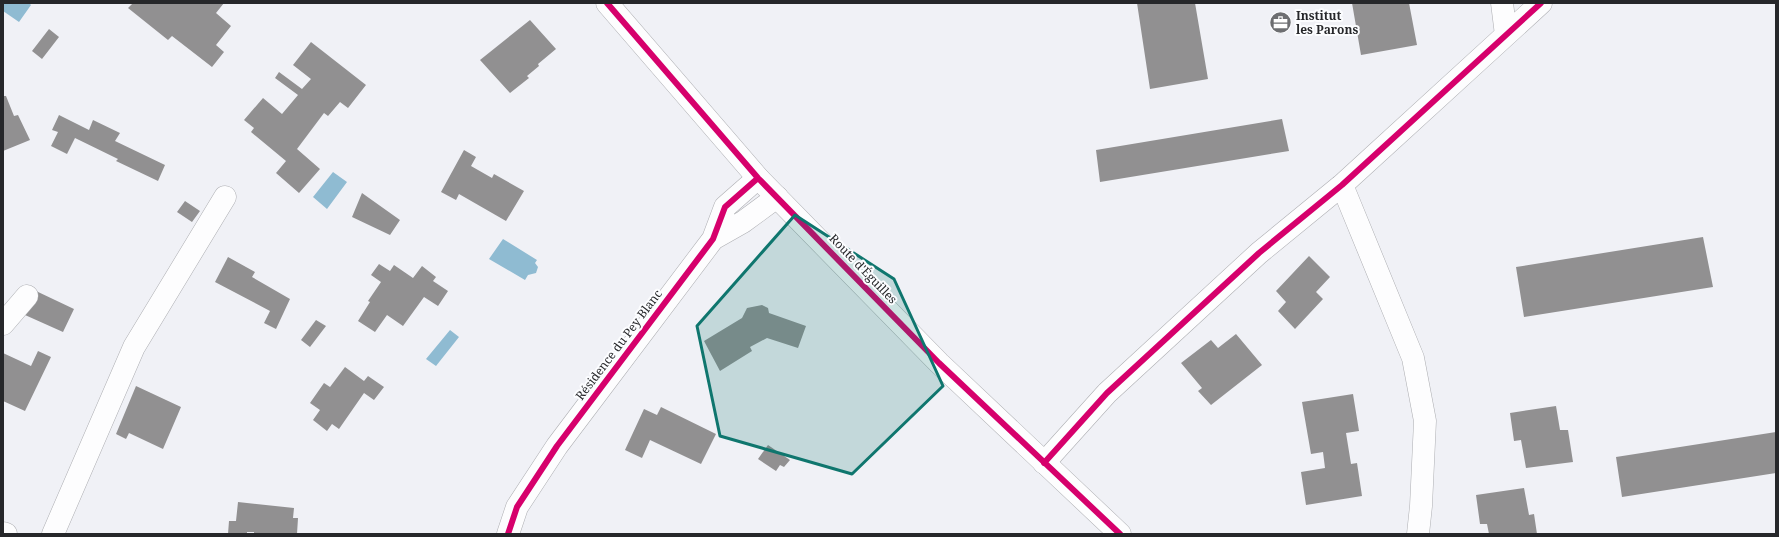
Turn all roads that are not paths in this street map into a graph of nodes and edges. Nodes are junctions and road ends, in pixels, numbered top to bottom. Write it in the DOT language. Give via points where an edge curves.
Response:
graph roads {
  1 [pos="607,3"];
  2 [pos="1502,3"];
  3 [pos="1541,3"];
  4 [pos="1506,36"];
  5 [pos="758,178"];
  6 [pos="1342,185"];
  7 [pos="225,197"];
  8 [pos="777,197"];
  9 [pos="713,239"];
  10 [pos="27,296"];
  11 [pos="3,324"];
  12 [pos="1044,463"];
  13 [pos="52,534"];
  14 [pos="508,534"];
  15 [pos="1120,534"];
  16 [pos="1418,534"];
  1 -- 5 [label="street, Route d'Éguilles"];
  2 -- 4 [label="street"];
  3 -- 4 [label="street"];
  4 -- 6 [label="street"];
  5 -- 8 [label="street, Route d'Éguilles"];
  5 -- 9 [label="street, Résidence du Pey Blanc" via="725,207"];
  6 -- 12 [label="street" via="1259,253 1107,393"];
  6 -- 16 [label="street" via="1413,358 1425,421 1422,506"];
  7 -- 13 [label="street" via="134,347"];
  8 -- 9 [label="street, Résidence du Pey Blanc" via="743,222"];
  8 -- 12 [label="street, Route d'Éguilles" via="938,363"];
  9 -- 14 [label="street, Résidence du Pey Blanc" via="557,446 517,507"];
  10 -- 11 [label="street"];
  12 -- 15 [label="street, Route d'Éguilles"];
}
